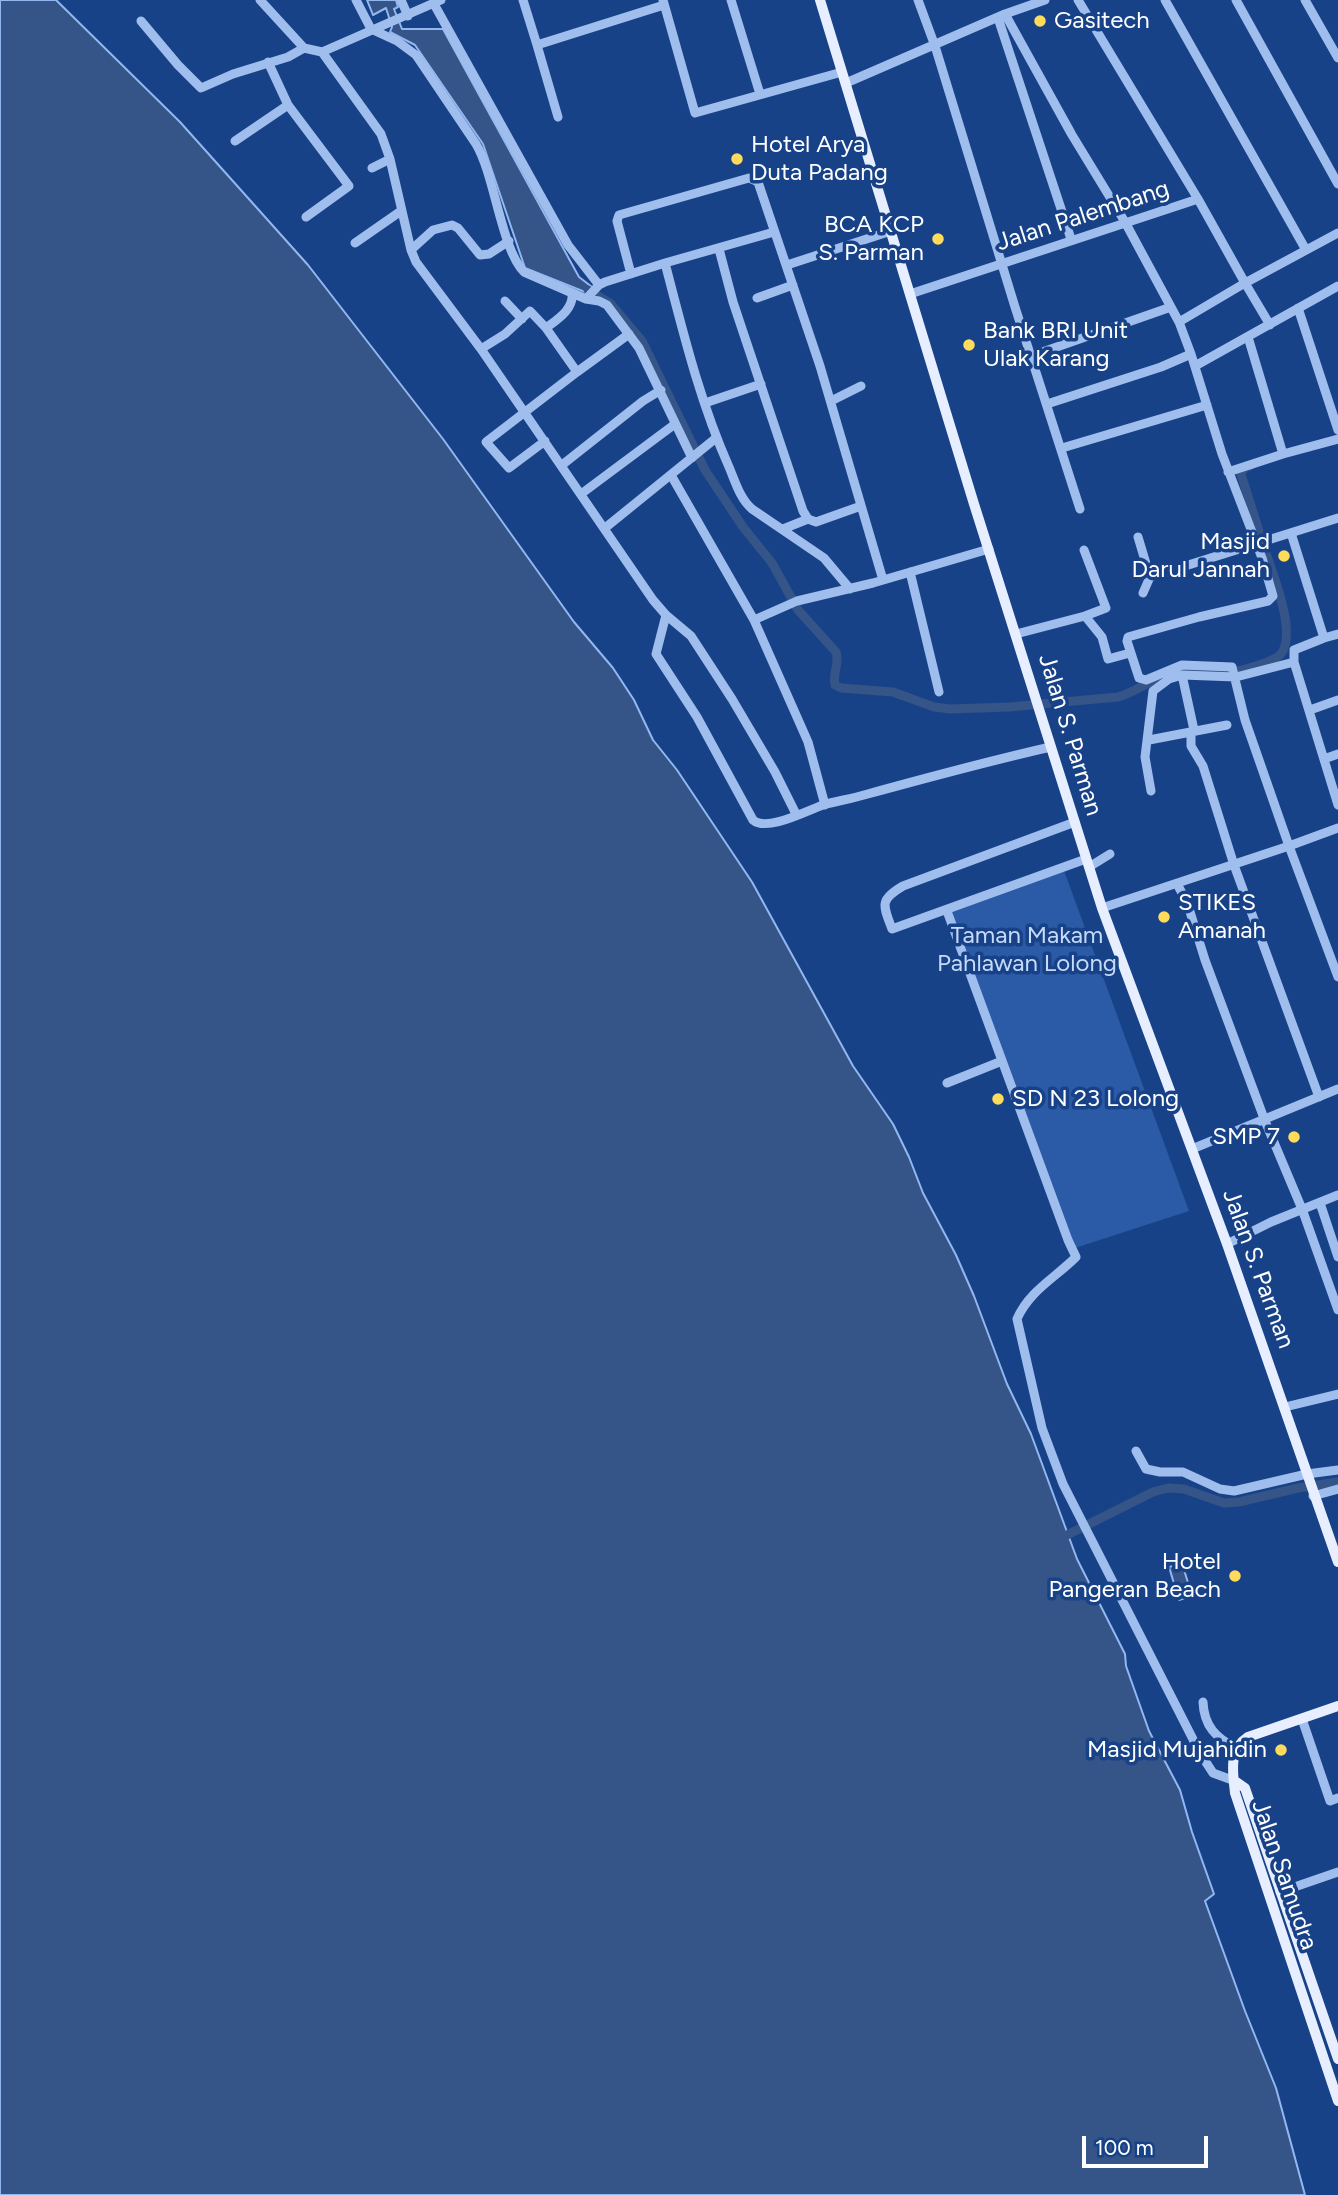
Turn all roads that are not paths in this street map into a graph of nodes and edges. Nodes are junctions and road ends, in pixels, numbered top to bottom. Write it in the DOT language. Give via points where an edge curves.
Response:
graph roads {
  1 [pos="260,0"];
  2 [pos="356,0"];
  3 [pos="401,0"];
  4 [pos="523,0"];
  5 [pos="731,0"];
  6 [pos="820,0"];
  7 [pos="918,0"];
  8 [pos="1045,0"];
  9 [pos="1078,0"];
  10 [pos="1164,0"];
  11 [pos="1236,0"];
  12 [pos="1305,0"];
  13 [pos="438,2"];
  14 [pos="663,2"];
  15 [pos="1002,16"];
  16 [pos="405,17"];
  17 [pos="141,20"];
  18 [pos="371,29"];
  19 [pos="537,45"];
  20 [pos="935,46"];
  21 [pos="304,48"];
  22 [pos="322,52"];
  23 [pos="1338,58"];
  24 [pos="268,62"];
  25 [pos="844,78"];
  26 [pos="760,94"];
  27 [pos="288,105"];
  28 [pos="558,117"];
  29 [pos="235,141"];
  30 [pos="390,159"];
  31 [pos="372,168"];
  32 [pos="1338,184"];
  33 [pos="1198,199"];
  34 [pos="401,211"];
  35 [pos="306,218"];
  36 [pos="1125,222"];
  37 [pos="891,231"];
  38 [pos="774,232"];
  39 [pos="1338,233"];
  40 [pos="1071,239"];
  41 [pos="509,242"];
  42 [pos="355,243"];
  43 [pos="719,249"];
  44 [pos="411,250"];
  45 [pos="1306,250"];
  46 [pos="665,262"];
  47 [pos="1003,263"];
  48 [pos="787,265"];
  49 [pos="631,274"];
  50 [pos="1245,283"];
  51 [pos="793,285"];
  52 [pos="1338,286"];
  53 [pos="598,288"];
  54 [pos="572,293"];
  55 [pos="909,294"];
  56 [pos="757,298"];
  57 [pos="587,299"];
  58 [pos="505,301"];
  59 [pos="1171,307"];
  60 [pos="1298,309"];
  61 [pos="522,319"];
  62 [pos="1179,322"];
  63 [pos="1270,324"];
  64 [pos="546,328"];
  65 [pos="629,334"];
  66 [pos="1248,337"];
  67 [pos="481,349"];
  68 [pos="1191,354"];
  69 [pos="1031,356"];
  70 [pos="1195,366"];
  71 [pos="577,372"];
  72 [pos="761,384"];
  73 [pos="861,386"];
  74 [pos="661,390"];
  75 [pos="831,401"];
  76 [pos="705,403"];
  77 [pos="1047,404"];
  78 [pos="1206,405"];
  79 [pos="525,413"];
  80 [pos="675,424"];
  81 [pos="1338,430"];
  82 [pos="716,439"];
  83 [pos="1338,439"];
  84 [pos="545,441"];
  85 [pos="1062,448"];
  86 [pos="1283,454"];
  87 [pos="694,457"];
  88 [pos="562,465"];
  89 [pos="1228,472"];
  90 [pos="671,475"];
  91 [pos="581,494"];
  92 [pos="861,506"];
  93 [pos="1080,509"];
  94 [pos="1338,518"];
  95 [pos="808,519"];
  96 [pos="605,528"];
  97 [pos="783,529"];
  98 [pos="1291,533"];
  99 [pos="1138,537"];
  100 [pos="1257,544"];
  101 [pos="989,549"];
  102 [pos="1084,550"];
  103 [pos="909,572"];
  104 [pos="1150,577"];
  105 [pos="883,580"];
  106 [pos="850,589"];
  107 [pos="1143,593"];
  108 [pos="666,615"];
  109 [pos="1085,616"];
  110 [pos="754,620"];
  111 [pos="1016,634"];
  112 [pos="1338,634"];
  113 [pos="1324,638"];
  114 [pos="1130,653"];
  115 [pos="1294,662"];
  116 [pos="1235,674"];
  117 [pos="1182,675"];
  118 [pos="939,692"];
  119 [pos="1338,700"];
  120 [pos="1310,710"];
  121 [pos="1227,725"];
  122 [pos="1194,730"];
  123 [pos="1149,740"];
  124 [pos="1051,747"];
  125 [pos="1338,754"];
  126 [pos="1324,759"];
  127 [pos="1151,792"];
  128 [pos="825,804"];
  129 [pos="1338,805"];
  130 [pos="796,814"];
  131 [pos="1075,822"];
  132 [pos="1338,828"];
  133 [pos="1289,846"];
  134 [pos="1110,854"];
  135 [pos="1088,863"];
  136 [pos="1234,864"];
  137 [pos="1177,884"];
  138 [pos="1102,908"];
  139 [pos="947,911"];
  140 [pos="1338,977"];
  141 [pos="1002,1061"];
  142 [pos="947,1083"];
  143 [pos="1338,1089"];
  144 [pos="1319,1097"];
  145 [pos="1265,1121"];
  146 [pos="1192,1149"];
  147 [pos="1338,1195"];
  148 [pos="1320,1203"];
  149 [pos="1302,1209"];
  150 [pos="1227,1244"];
  151 [pos="1338,1257"];
  152 [pos="1338,1311"];
  153 [pos="1338,1394"];
  154 [pos="1285,1407"];
  155 [pos="1136,1451"];
  156 [pos="1338,1470"];
  157 [pos="1308,1476"];
  158 [pos="1338,1489"];
  159 [pos="1312,1493"];
  160 [pos="1337,1558"];
  161 [pos="1203,1702"];
  162 [pos="1338,1706"];
  163 [pos="1302,1719"];
  164 [pos="1236,1748"];
  165 [pos="1235,1781"];
  166 [pos="1338,1798"];
  167 [pos="1338,1872"];
  168 [pos="1280,1892"];
  169 [pos="1338,2059"];
  170 [pos="1338,2101"];
  1 -- 21 [label="street"];
  2 -- 18 [label="street"];
  3 -- 16 [label="street"];
  4 -- 19 [label="street"];
  5 -- 26 [label="street"];
  6 -- 25 [label="main road, Jalan S. Parman"];
  7 -- 20 [label="street"];
  8 -- 15 [label="street"];
  9 -- 33 [label="street"];
  10 -- 45 [label="street"];
  11 -- 32 [label="street"];
  12 -- 23 [label="street"];
  13 -- 16 [label="street"];
  13 -- 53 [label="street" via="568,245"];
  14 -- 19 [label="street"];
  14 -- 26 [label="street" via="695,113"];
  15 -- 20 [label="street"];
  15 -- 36 [label="street"];
  15 -- 40 [label="street"];
  16 -- 18 [label="street"];
  17 -- 24 [label="street" via="201,88"];
  18 -- 22 [label="street"];
  18 -- 41 [label="street" via="412,51 477,144"];
  19 -- 28 [label="street"];
  20 -- 25 [label="street"];
  20 -- 47 [label="street"];
  21 -- 22 [label="street"];
  21 -- 24 [label="street"];
  22 -- 30 [label="street" via="373,121"];
  24 -- 27 [label="street"];
  25 -- 26 [label="street"];
  25 -- 37 [label="main road, Jalan S. Parman"];
  27 -- 29 [label="street"];
  27 -- 35 [label="street" via="349,186"];
  30 -- 31 [label="street"];
  30 -- 34 [label="street"];
  33 -- 36 [label="street, Jalan Palembang"];
  33 -- 50 [label="street, Jalan Palembang"];
  34 -- 42 [label="street"];
  34 -- 44 [label="street"];
  36 -- 40 [label="street, Jalan Palembang"];
  36 -- 59 [label="street"];
  37 -- 48 [label="street"];
  37 -- 55 [label="main road, Jalan S. Parman"];
  38 -- 43 [label="street"];
  38 -- 48 [label="street"];
  38 -- 49 [label="street" via="760,185 752,178 620,214 617,220"];
  39 -- 45 [label="street"];
  40 -- 47 [label="street, Jalan Palembang"];
  41 -- 44 [label="street" via="480,255 452,225 433,230"];
  41 -- 54 [label="street" via="524,272"];
  43 -- 46 [label="street"];
  43 -- 72 [label="street"];
  44 -- 67 [label="street"];
  45 -- 50 [label="street"];
  46 -- 49 [label="street"];
  46 -- 76 [label="street"];
  47 -- 55 [label="street, Jalan Palembang"];
  47 -- 69 [label="street"];
  48 -- 51 [label="street"];
  49 -- 53 [label="street"];
  50 -- 62 [label="street"];
  50 -- 63 [label="street, Jalan Palembang"];
  51 -- 56 [label="street"];
  51 -- 75 [label="street"];
  52 -- 60 [label="street"];
  53 -- 57 [label="street"];
  54 -- 57 [label="street"];
  54 -- 64 [label="street" via="570,306"];
  55 -- 101 [label="main road, Jalan S. Parman"];
  57 -- 65 [label="street" via="607,305"];
  58 -- 61 [label="street"];
  59 -- 62 [label="street"];
  59 -- 69 [label="street"];
  60 -- 63 [label="street"];
  60 -- 81 [label="street"];
  61 -- 64 [label="street" via="530,311"];
  61 -- 67 [label="street"];
  62 -- 68 [label="street"];
  63 -- 66 [label="street"];
  64 -- 71 [label="street"];
  65 -- 71 [label="street"];
  65 -- 74 [label="street"];
  66 -- 70 [label="street"];
  66 -- 86 [label="street"];
  67 -- 79 [label="street"];
  68 -- 70 [label="street"];
  68 -- 77 [label="street"];
  69 -- 77 [label="street"];
  70 -- 78 [label="street"];
  71 -- 79 [label="street"];
  72 -- 76 [label="street"];
  72 -- 95 [label="street"];
  73 -- 75 [label="street"];
  74 -- 80 [label="street"];
  74 -- 88 [label="street"];
  75 -- 92 [label="street"];
  76 -- 82 [label="street"];
  77 -- 85 [label="street"];
  78 -- 85 [label="street"];
  78 -- 89 [label="street"];
  79 -- 84 [label="street"];
  79 -- 84 [label="street" via="486,442 509,468"];
  80 -- 87 [label="street"];
  80 -- 91 [label="street"];
  82 -- 87 [label="street"];
  82 -- 97 [label="street" via="748,506"];
  83 -- 86 [label="street"];
  84 -- 88 [label="street"];
  85 -- 93 [label="street"];
  86 -- 89 [label="street"];
  87 -- 90 [label="street"];
  88 -- 91 [label="street"];
  89 -- 100 [label="street"];
  90 -- 96 [label="street"];
  90 -- 110 [label="street"];
  91 -- 96 [label="street"];
  92 -- 95 [label="street" via="816,522"];
  92 -- 105 [label="street"];
  94 -- 98 [label="street"];
  95 -- 97 [label="street"];
  96 -- 108 [label="street"];
  97 -- 106 [label="street" via="824,558"];
  98 -- 100 [label="street"];
  98 -- 113 [label="street"];
  99 -- 104 [label="street"];
  100 -- 104 [label="street"];
  100 -- 114 [label="street" via="1271,600 1128,637"];
  101 -- 103 [label="street"];
  101 -- 111 [label="main road, Jalan S. Parman"];
  102 -- 109 [label="street" via="1106,608"];
  103 -- 105 [label="street"];
  103 -- 118 [label="street"];
  104 -- 107 [label="street"];
  105 -- 106 [label="street"];
  106 -- 110 [label="street" via="797,601"];
  108 -- 130 [label="street" via="691,636"];
  108 -- 130 [label="street" via="656,653 753,820 763,825"];
  109 -- 111 [label="street"];
  109 -- 114 [label="street" via="1102,637 1108,659"];
  110 -- 128 [label="street" via="808,742"];
  111 -- 124 [label="main road, Jalan S. Parman"];
  112 -- 113 [label="street"];
  113 -- 115 [label="street" via="1294,650"];
  114 -- 116 [label="street" via="1142,680 1182,665 1230,666"];
  115 -- 116 [label="street"];
  115 -- 120 [label="street"];
  116 -- 117 [label="street"];
  116 -- 133 [label="street" via="1245,720"];
  117 -- 122 [label="street"];
  117 -- 123 [label="street" via="1153,691"];
  119 -- 120 [label="street"];
  120 -- 126 [label="street"];
  121 -- 122 [label="street"];
  122 -- 123 [label="street"];
  122 -- 136 [label="street" via="1191,746 1203,766"];
  123 -- 127 [label="street" via="1146,757"];
  124 -- 128 [label="street"];
  124 -- 131 [label="main road, Jalan S. Parman"];
  125 -- 126 [label="street"];
  126 -- 129 [label="street"];
  128 -- 130 [label="street"];
  131 -- 135 [label="main road, Jalan S. Parman"];
  131 -- 139 [label="street" via="903,886 888,895 885,903 892,929"];
  132 -- 133 [label="street"];
  133 -- 136 [label="street"];
  133 -- 140 [label="street"];
  134 -- 135 [label="street"];
  135 -- 138 [label="main road, Jalan S. Parman"];
  135 -- 139 [label="street"];
  136 -- 137 [label="street"];
  136 -- 144 [label="street"];
  137 -- 138 [label="street"];
  137 -- 145 [label="street"];
  138 -- 146 [label="main road, Jalan S. Parman"];
  139 -- 141 [label="street"];
  141 -- 142 [label="street"];
  141 -- 165 [label="street" via="1076,1257 1028,1299 1018,1325 1042,1428 1063,1484 1199,1753 1213,1773"];
  143 -- 144 [label="street"];
  144 -- 145 [label="street"];
  145 -- 146 [label="street"];
  145 -- 149 [label="street"];
  146 -- 150 [label="main road, Jalan S. Parman"];
  147 -- 148 [label="street"];
  148 -- 149 [label="street"];
  148 -- 151 [label="street"];
  149 -- 150 [label="street"];
  149 -- 152 [label="street"];
  150 -- 154 [label="main road, Jalan S. Parman"];
  153 -- 154 [label="street"];
  154 -- 157 [label="main road, Jalan S. Parman"];
  155 -- 157 [label="street" via="1146,1469 1183,1472 1227,1491"];
  156 -- 157 [label="street"];
  157 -- 159 [label="main road, Jalan S. Parman"];
  158 -- 159 [label="street"];
  159 -- 160 [label="main road, Jalan S. Parman"];
  161 -- 164 [label="street" via="1211,1730"];
  162 -- 163 [label="main road"];
  163 -- 164 [label="main road" via="1248,1737"];
  163 -- 166 [label="street" via="1330,1801"];
  164 -- 165 [label="main road, Jalan Samudra"];
  165 -- 168 [label="main road, Jalan Samudra" via="1245,1788"];
  165 -- 170 [label="main road, Jalan Samudra" via="1235,1793"];
  167 -- 168 [label="street"];
  168 -- 169 [label="main road, Jalan Samudra"];
}
